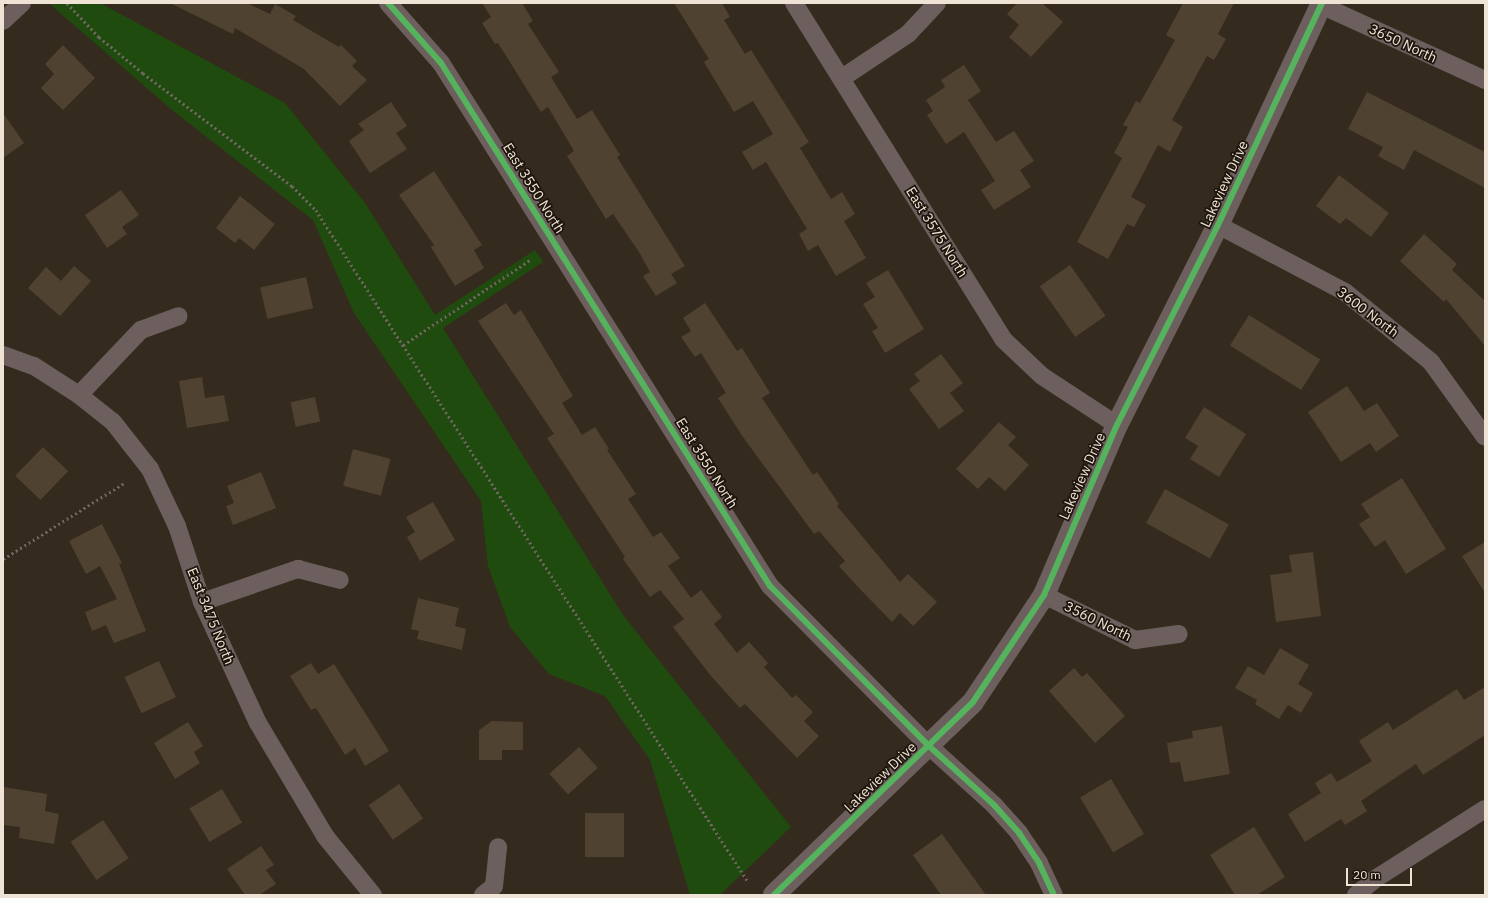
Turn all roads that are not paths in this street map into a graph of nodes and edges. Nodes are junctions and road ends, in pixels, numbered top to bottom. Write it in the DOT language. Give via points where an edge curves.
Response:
graph roads {
  1 [pos="22,3"];
  2 [pos="388,3"];
  3 [pos="794,3"];
  4 [pos="937,3"];
  5 [pos="1322,4"];
  6 [pos="3,21"];
  7 [pos="842,78"];
  8 [pos="1485,80"];
  9 [pos="1218,226"];
  10 [pos="178,316"];
  11 [pos="3,355"];
  12 [pos="79,395"];
  13 [pos="1117,425"];
  14 [pos="1485,437"];
  15 [pos="340,580"];
  16 [pos="1044,594"];
  17 [pos="202,602"];
  18 [pos="1179,634"];
  19 [pos="929,746"];
  20 [pos="1485,809"];
  21 [pos="498,847"];
  22 [pos="373,895"];
  23 [pos="483,895"];
  24 [pos="774,895"];
  25 [pos="1054,895"];
  26 [pos="1356,895"];
  1 -- 6 [label="street"];
  2 -- 19 [label="street, East 3550 North" via="441,63 770,586"];
  3 -- 7 [label="street, East 3575 North"];
  4 -- 7 [label="street" via="908,34"];
  5 -- 8 [label="street, 3650 North"];
  5 -- 9 [label="street, Lakeview Drive"];
  7 -- 13 [label="street, East 3575 North" via="1004,340 1042,376"];
  9 -- 13 [label="street, Lakeview Drive"];
  9 -- 14 [label="street, 3600 North" via="1345,292 1431,362"];
  10 -- 12 [label="street" via="141,330"];
  11 -- 12 [label="street, East 3475 North" via="34,366"];
  12 -- 17 [label="street, East 3475 North" via="113,422 150,469 177,526"];
  13 -- 16 [label="street, Lakeview Drive"];
  15 -- 17 [label="street" via="298,569"];
  16 -- 18 [label="street, 3560 North" via="1135,640"];
  16 -- 19 [label="street, Lakeview Drive" via="973,702"];
  17 -- 22 [label="street, East 3475 North" via="262,730 325,836"];
  19 -- 24 [label="street, Lakeview Drive"];
  19 -- 25 [label="street, East 3550 North" via="994,805 1019,834 1039,863"];
  20 -- 26 [label="street" via="1375,879"];
  21 -- 23 [label="street" via="494,886"];
}
